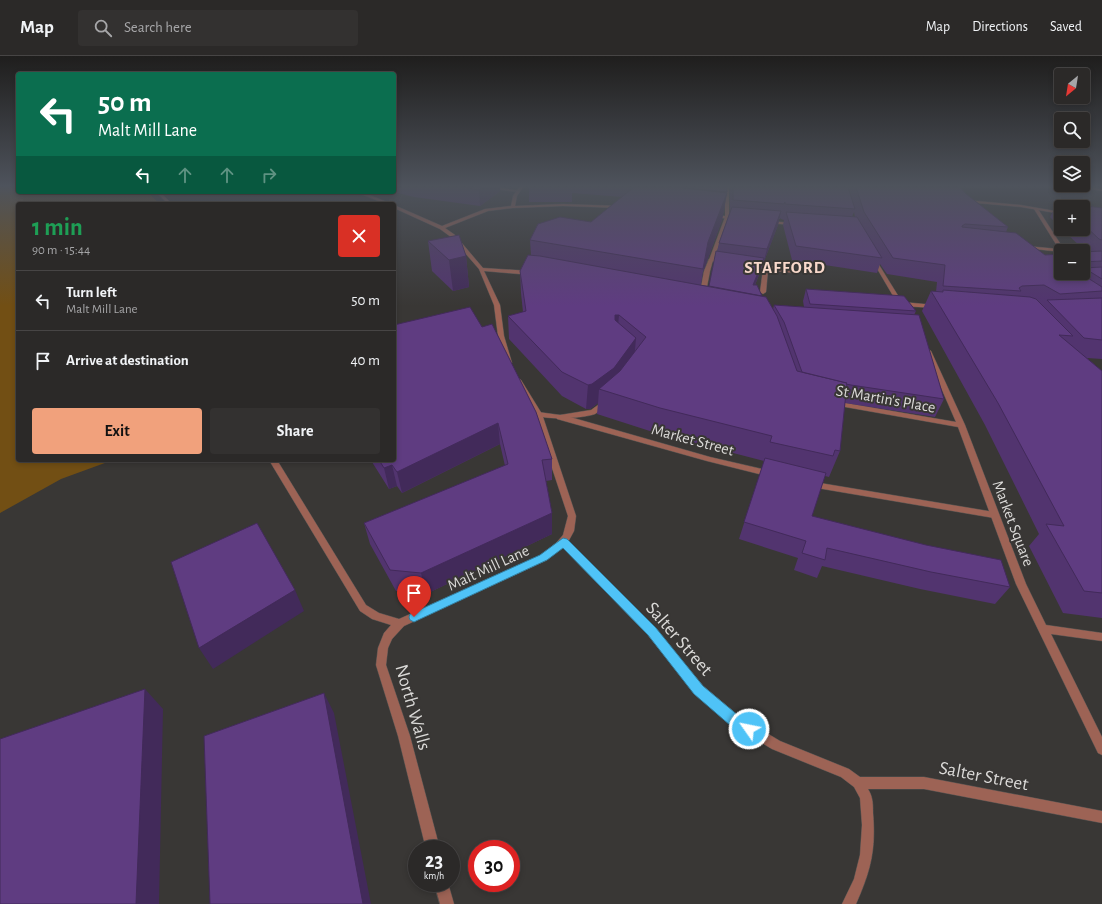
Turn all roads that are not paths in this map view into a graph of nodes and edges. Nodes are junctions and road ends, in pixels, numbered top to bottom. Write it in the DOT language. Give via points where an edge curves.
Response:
graph roads {
  1 [pos="439,227"];
  2 [pos="446,227"];
  3 [pos="723,227"];
  4 [pos="1048,227"];
  5 [pos="442,228"];
  6 [pos="1059,244"];
  7 [pos="1018,247"];
  8 [pos="1054,250"];
  9 [pos="870,254"];
  10 [pos="711,260"];
  11 [pos="734,264"];
  12 [pos="742,265"];
  13 [pos="766,268"];
  14 [pos="480,269"];
  15 [pos="793,271"];
  16 [pos="540,274"];
  17 [pos="763,292"];
  18 [pos="900,304"];
  19 [pos="700,306"];
  20 [pos="941,307"];
  21 [pos="904,310"];
  22 [pos="923,342"];
  23 [pos="512,371"];
  24 [pos="516,377"];
  25 [pos="610,399"];
  26 [pos="829,402"];
  27 [pos="538,414"];
  28 [pos="560,417"];
  29 [pos="961,425"];
  30 [pos="274,462"];
  31 [pos="776,475"];
  32 [pos="817,485"];
  33 [pos="994,515"];
  34 [pos="563,542"];
  35 [pos="400,624"];
  36 [pos="1043,629"];
  37 [pos="1102,637"];
  38 [pos="1102,749"];
  39 [pos="858,783"];
  40 [pos="1102,817"];
  41 [pos="431,840"];
  42 [pos="444,892"];
  43 [pos="447,904"];
  44 [pos="849,904"];
  1 -- 5 [label="street"];
  2 -- 5 [label="street"];
  3 -- 10 [label="street"];
  4 -- 6 [label="street"];
  5 -- 14 [label="street" via="453,236"];
  7 -- 8 [label="street"];
  9 -- 18 [label="street"];
  10 -- 11 [label="street"];
  10 -- 19 [label="street"];
  12 -- 13 [label="street"];
  13 -- 15 [label="street"];
  13 -- 17 [label="street"];
  14 -- 16 [label="street"];
  14 -- 23 [label="street" via="497,305 501,336"];
  18 -- 20 [label="street"];
  18 -- 21 [label="street"];
  22 -- 29 [label="street, Market Square"];
  24 -- 27 [label="street"];
  25 -- 28 [label="street" via="593,412"];
  26 -- 29 [label="street, St Martin's Place"];
  27 -- 28 [label="street"];
  27 -- 34 [label="street" via="572,516 571,531"];
  28 -- 31 [label="street, Market Street"];
  29 -- 33 [label="street, Market Square"];
  30 -- 35 [label="street" via="363,608 383,620"];
  32 -- 33 [label="street"];
  33 -- 36 [label="street, Market Square" via="1021,584"];
  34 -- 35 [label="street, Malt Mill Lane" via="544,558"];
  34 -- 39 [label="street, Salter Street" via="652,632 699,690 736,721 776,745 845,773"];
  35 -- 41 [label="street, North Walls" via="388,636 383,648 381,665 404,736"];
  36 -- 37 [label="street"];
  36 -- 38 [label="street, Market Square"];
  39 -- 40 [label="street, Salter Street" via="924,783"];
  39 -- 44 [label="street" via="866,797 867,855 860,880"];
  42 -- 43 [label="street"];
}
